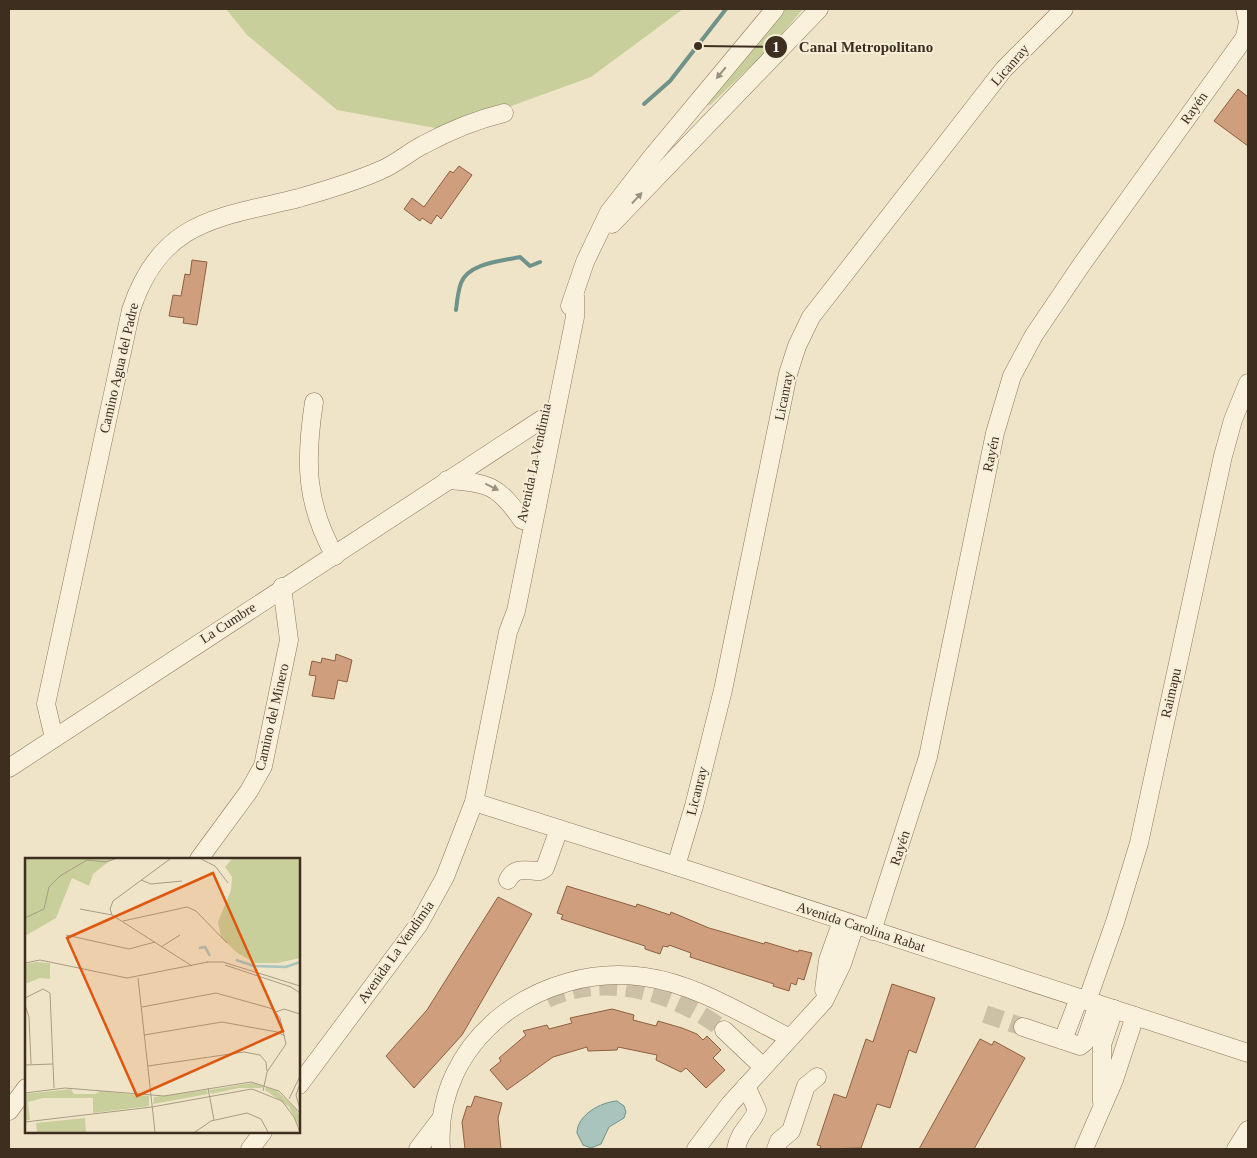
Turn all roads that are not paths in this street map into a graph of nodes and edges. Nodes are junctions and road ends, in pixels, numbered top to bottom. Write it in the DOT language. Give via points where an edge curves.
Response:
graph roads {
  1 [pos="775,9"];
  2 [pos="818,9"];
  3 [pos="1064,9"];
  4 [pos="1245,9"];
  5 [pos="1246,35"];
  6 [pos="504,113"];
  7 [pos="713,119"];
  8 [pos="651,158"];
  9 [pos="592,247"];
  10 [pos="1248,383"];
  11 [pos="314,402"];
  12 [pos="550,414"];
  13 [pos="447,480"];
  14 [pos="522,520"];
  15 [pos="335,556"];
  16 [pos="282,587"];
  17 [pos="508,632"];
  18 [pos="54,738"];
  19 [pos="9,768"];
  20 [pos="474,802"];
  21 [pos="555,828"];
  22 [pos="200,858"];
  23 [pos="676,866"];
  24 [pos="508,880"];
  25 [pos="849,923"];
  26 [pos="872,931"];
  27 [pos="1095,1003"];
  28 [pos="1135,1016"];
  29 [pos="1023,1027"];
  30 [pos="724,1030"];
  31 [pos="790,1038"];
  32 [pos="1248,1053"];
  33 [pos="763,1067"];
  34 [pos="817,1077"];
  35 [pos="300,1084"];
  36 [pos="746,1086"];
  37 [pos="25,1089"];
  38 [pos="1102,1110"];
  39 [pos="9,1111"];
  40 [pos="440,1120"];
  41 [pos="1248,1130"];
  42 [pos="263,1133"];
  43 [pos="250,1149"];
  44 [pos="418,1149"];
  45 [pos="441,1149"];
  46 [pos="696,1149"];
  47 [pos="736,1149"];
  48 [pos="776,1149"];
  49 [pos="1084,1149"];
  50 [pos="1236,1149"];
  1 -- 8 [label="street, Avenida La Vendimia, one-way"];
  2 -- 7 [label="street"];
  3 -- 23 [label="street, Licanray" via="1004,69 811,317 800,339 788,374 723,690"];
  4 -- 5 [label="street, Rayén"];
  5 -- 26 [label="street, Rayén" via="1076,272 1034,335 1012,376 995,433 928,757"];
  6 -- 18 [label="street, Camino Agua del Padre" via="472,121 382,170 298,198 203,222 168,247 150,269 131,310 46,704"];
  7 -- 8 [label="street"];
  9 -- 7 [label="street, one-way"];
  8 -- 9 [label="street, Avenida La Vendimia" via="609,212"];
  9 -- 12 [label="street, Avenida La Vendimia" via="579,278 575,317"];
  10 -- 27 [label="street, Raimapu" via="1223,456 1139,843"];
  11 -- 15 [label="street" via="307,458 309,486 315,514"];
  12 -- 13 [label="street, La Cumbre"];
  12 -- 14 [label="street, Avenida La Vendimia"];
  12 -- 17 [label="street, Avenida La Vendimia" via="516,611"];
  13 -- 14 [label="street, one-way" via="477,481 490,486 508,499"];
  13 -- 15 [label="street, La Cumbre"];
  14 -- 17 [label="street, Avenida La Vendimia" via="506,609"];
  15 -- 16 [label="street, La Cumbre"];
  16 -- 18 [label="street, La Cumbre"];
  16 -- 22 [label="street, Camino del Minero" via="289,640 263,766 249,792"];
  17 -- 20 [label="street, Avenida La Vendimia"];
  18 -- 19 [label="street, La Cumbre"];
  20 -- 21 [label="street, Avenida Carolina Rabat"];
  20 -- 35 [label="street, Avenida La Vendimia" via="445,877 419,924"];
  21 -- 23 [label="street, Avenida Carolina Rabat"];
  21 -- 24 [label="street" via="544,868 540,871 518,869"];
  23 -- 25 [label="street, Avenida Carolina Rabat"];
  25 -- 26 [label="street, Avenida Carolina Rabat"];
  25 -- 31 [label="street" via="842,964 824,1000"];
  26 -- 27 [label="street, Avenida Carolina Rabat"];
  27 -- 28 [label="street, Avenida Carolina Rabat"];
  27 -- 29 [label="street" via="1085,1042 1080,1046"];
  27 -- 38 [label="street" via="1102,1045"];
  28 -- 32 [label="street, Avenida Carolina Rabat"];
  28 -- 38 [label="street"];
  30 -- 33 [label="street"];
  31 -- 33 [label="street"];
  31 -- 40 [label="street" via="705,996 665,981 624,975 562,982 512,1008 471,1046 447,1088"];
  33 -- 36 [label="street"];
  34 -- 48 [label="street" via="806,1086 791,1132 779,1141"];
  36 -- 46 [label="street"];
  36 -- 47 [label="street" via="757,1110 754,1118 743,1128"];
  37 -- 39 [label="street"];
  38 -- 49 [label="street"];
  40 -- 44 [label="street"];
  40 -- 45 [label="street"];
  41 -- 50 [label="street"];
  42 -- 43 [label="street"];
}
